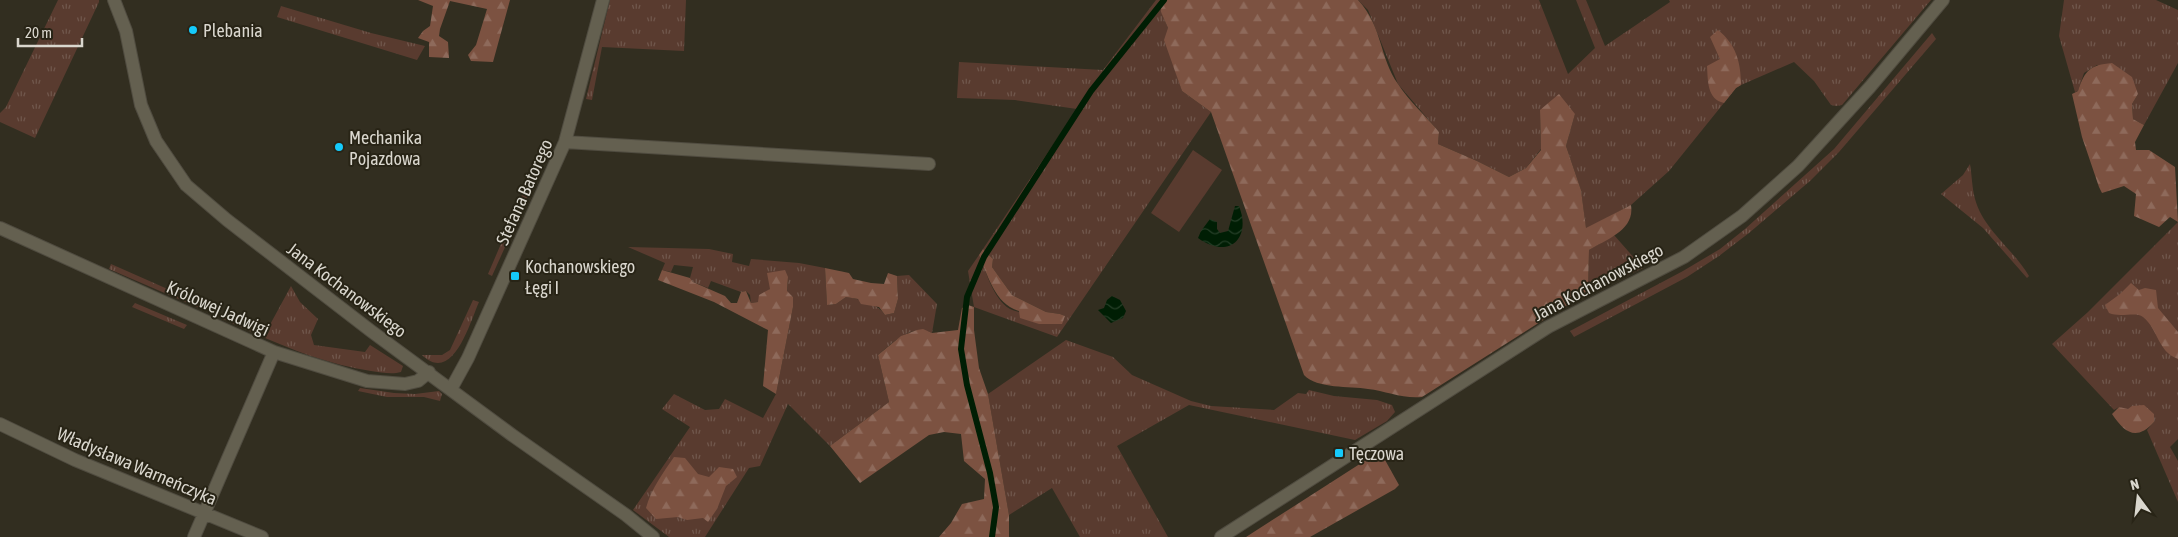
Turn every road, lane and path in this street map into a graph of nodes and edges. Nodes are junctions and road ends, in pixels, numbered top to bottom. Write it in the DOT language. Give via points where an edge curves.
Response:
graph roads {
  1 [pos="114,0"];
  2 [pos="603,0"];
  3 [pos="1943,0"];
  4 [pos="566,142"];
  5 [pos="929,164"];
  6 [pos="0,228"];
  7 [pos="274,352"];
  8 [pos="429,372"];
  9 [pos="451,388"];
  10 [pos="0,424"];
  11 [pos="204,514"];
  12 [pos="194,537"];
  13 [pos="262,537"];
  14 [pos="653,537"];
  15 [pos="1221,537"];
  1 -- 8 [label="street, Jana Kochanowskiego" via="126,31 141,105 156,141 186,185 226,220"];
  2 -- 4 [label="street, Stefana Batorego"];
  3 -- 15 [label="street, Jana Kochanowskiego" via="1798,166 1742,216 1684,257 1548,327"];
  4 -- 5 [label="street"];
  4 -- 9 [label="street, Stefana Batorego" via="468,358"];
  6 -- 7 [label="street, Królowej Jadwigi"];
  7 -- 8 [label="street, Królowej Jadwigi" via="366,381 404,384 418,381"];
  7 -- 11 [label="street"];
  8 -- 9 [label="street, Jana Kochanowskiego"];
  9 -- 14 [label="street, Jana Kochanowskiego"];
  10 -- 11 [label="street, Władysława Warneńczyka" via="75,460"];
  11 -- 12 [label="street"];
  11 -- 13 [label="street, Władysława Warneńczyka"];
}
